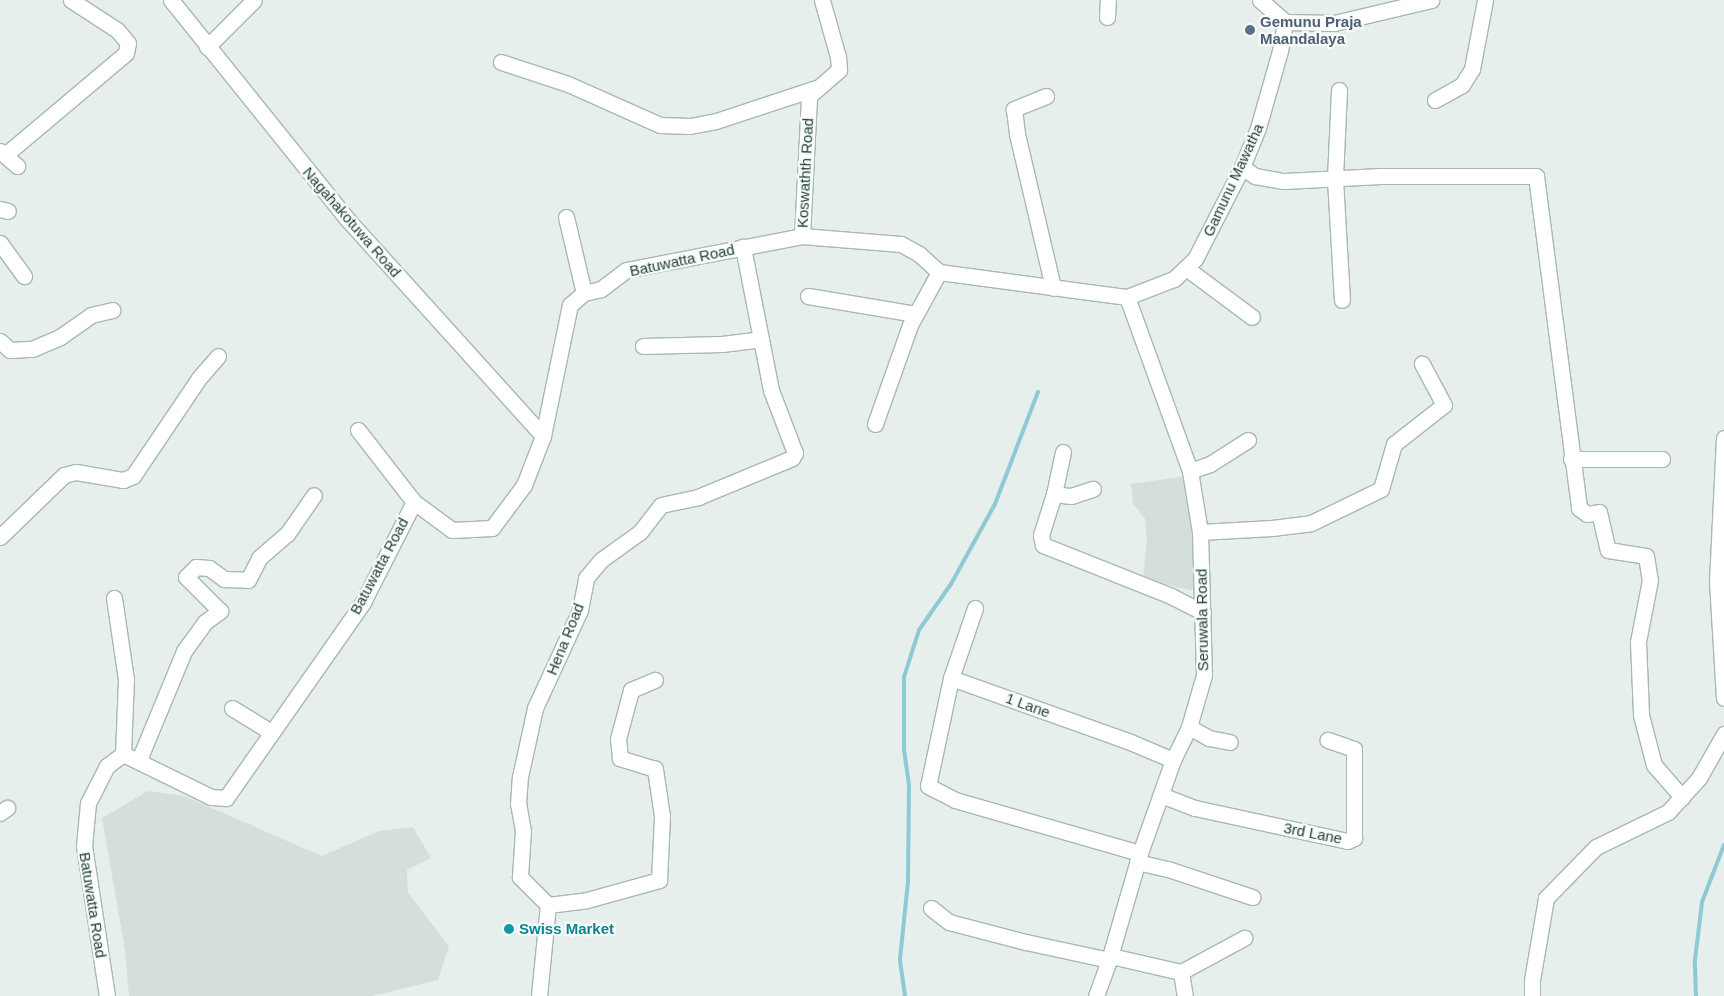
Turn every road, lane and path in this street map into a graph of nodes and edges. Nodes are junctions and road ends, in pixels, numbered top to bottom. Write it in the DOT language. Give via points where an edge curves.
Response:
graph roads {
  1 [pos="71,0"];
  2 [pos="170,0"];
  3 [pos="254,0"];
  4 [pos="822,0"];
  5 [pos="1108,0"];
  6 [pos="1260,0"];
  7 [pos="1430,0"];
  8 [pos="1485,0"];
  9 [pos="1107,17"];
  10 [pos="1285,22"];
  11 [pos="207,47"];
  12 [pos="501,62"];
  13 [pos="816,88"];
  14 [pos="1339,90"];
  15 [pos="1046,96"];
  16 [pos="1435,100"];
  17 [pos="2,153"];
  18 [pos="17,166"];
  19 [pos="1242,167"];
  20 [pos="1335,179"];
  21 [pos="566,217"];
  22 [pos="802,236"];
  23 [pos="0,243"];
  24 [pos="743,247"];
  25 [pos="1186,268"];
  26 [pos="938,272"];
  27 [pos="24,276"];
  28 [pos="1053,288"];
  29 [pos="584,293"];
  30 [pos="808,296"];
  31 [pos="1127,297"];
  32 [pos="1342,300"];
  33 [pos="112,310"];
  34 [pos="916,314"];
  35 [pos="1252,317"];
  36 [pos="761,338"];
  37 [pos="0,342"];
  38 [pos="643,346"];
  39 [pos="218,356"];
  40 [pos="1422,364"];
  41 [pos="875,424"];
  42 [pos="358,430"];
  43 [pos="543,436"];
  44 [pos="1724,438"];
  45 [pos="1248,440"];
  46 [pos="1064,452"];
  47 [pos="1571,459"];
  48 [pos="1662,459"];
  49 [pos="1190,472"];
  50 [pos="1093,489"];
  51 [pos="1054,494"];
  52 [pos="314,495"];
  53 [pos="414,502"];
  54 [pos="1200,532"];
  55 [pos="0,537"];
  56 [pos="114,598"];
  57 [pos="975,608"];
  58 [pos="1203,612"];
  59 [pos="951,678"];
  60 [pos="655,680"];
  61 [pos="1724,698"];
  62 [pos="232,708"];
  63 [pos="1188,727"];
  64 [pos="271,732"];
  65 [pos="1724,734"];
  66 [pos="1328,740"];
  67 [pos="1230,742"];
  68 [pos="123,754"];
  69 [pos="1173,760"];
  70 [pos="141,762"];
  71 [pos="1160,795"];
  72 [pos="1682,797"];
  73 [pos="1138,857"];
  74 [pos="1252,897"];
  75 [pos="548,905"];
  76 [pos="931,908"];
  77 [pos="1244,938"];
  78 [pos="1110,958"];
  79 [pos="1180,972"];
  80 [pos="108,996"];
  81 [pos="539,996"];
  82 [pos="1096,996"];
  83 [pos="1185,996"];
  84 [pos="1532,996"];
  1 -- 17 [label="street" via="117,30 128,43 126,52"];
  2 -- 11 [label="street, Nagahakotuwa Road"];
  3 -- 11 [label="street"];
  4 -- 13 [label="street" via="839,70"];
  5 -- 9 [label="street"];
  6 -- 10 [label="street"];
  7 -- 10 [label="street" via="1334,23"];
  8 -- 16 [label="street" via="1472,69 1462,86"];
  10 -- 19 [label="street, Gamunu Mawatha" via="1258,128"];
  11 -- 43 [label="street, Nagahakotuwa Road" via="348,220"];
  12 -- 13 [label="street" via="568,84 660,125 690,126 716,121"];
  13 -- 22 [label="street, Koswathth Road" via="809,96"];
  14 -- 20 [label="street"];
  15 -- 28 [label="street" via="1014,109"];
  17 -- 18 [label="street"];
  19 -- 20 [label="street" via="1255,176 1284,181"];
  19 -- 25 [label="street, Gamunu Mawatha" via="1195,259"];
  20 -- 32 [label="street"];
  20 -- 47 [label="street" via="1536,176"];
  21 -- 29 [label="street"];
  22 -- 24 [label="street, Batuwatta Road"];
  22 -- 26 [label="street, Koswathth Road" via="901,244 919,254"];
  23 -- 27 [label="street"];
  24 -- 29 [label="street, Batuwatta Road" via="626,270 601,290"];
  24 -- 36 [label="street, Hena Road"];
  25 -- 31 [label="street, Gamunu Mawatha" via="1174,280"];
  25 -- 35 [label="street"];
  26 -- 28 [label="street"];
  26 -- 34 [label="street"];
  28 -- 31 [label="street"];
  29 -- 43 [label="street, Batuwatta Road" via="570,305"];
  30 -- 34 [label="street"];
  31 -- 49 [label="street, Seruwala Road"];
  33 -- 37 [label="street" via="91,315 60,337 32,349 10,350"];
  34 -- 41 [label="street"];
  36 -- 38 [label="street" via="722,344"];
  36 -- 75 [label="street, Hena Road" via="771,390 795,453 792,458 698,496 661,506 640,532 601,560 586,578 580,610 535,708 520,777 518,804 523,831 520,877"];
  39 -- 55 [label="street" via="199,378 133,476 123,480 76,472 64,475"];
  40 -- 54 [label="street" via="1444,405 1394,444 1381,490 1311,523"];
  42 -- 53 [label="street"];
  43 -- 53 [label="street, Batuwatta Road" via="524,485 492,528 452,530"];
  44 -- 61 [label="street" via="1717,580"];
  45 -- 49 [label="street" via="1210,464"];
  46 -- 51 [label="street"];
  47 -- 48 [label="street"];
  47 -- 72 [label="street" via="1579,508 1587,514 1599,512 1608,550 1646,556 1650,580 1638,642 1641,715 1654,765"];
  49 -- 54 [label="street, Seruwala Road"];
  50 -- 51 [label="street" via="1071,496"];
  51 -- 58 [label="street" via="1041,535 1043,545"];
  52 -- 70 [label="street" via="287,534 259,558 248,580 224,579 209,568 196,567 186,577 220,611 205,622 184,651 141,755"];
  53 -- 64 [label="street, Batuwatta Road" via="363,602"];
  54 -- 58 [label="street, Seruwala Road"];
  56 -- 68 [label="street" via="126,679"];
  57 -- 59 [label="street"];
  58 -- 63 [label="street, Seruwala Road" via="1204,674"];
  59 -- 69 [label="street, 1 Lane"];
  59 -- 73 [label="street" via="928,786 955,800"];
  60 -- 75 [label="street" via="631,690 618,739 620,758 655,769 662,816 659,880 587,900"];
  62 -- 64 [label="street"];
  63 -- 67 [label="street" via="1209,738"];
  63 -- 69 [label="street, Seruwala Road"];
  64 -- 70 [label="street, Batuwatta Road" via="226,798 211,797"];
  65 -- 72 [label="street" via="1699,778"];
  66 -- 71 [label="street, 3rd Lane" via="1354,749 1354,838 1347,841 1195,808"];
  68 -- 70 [label="street, Batuwatta Road"];
  68 -- 80 [label="street, Batuwatta Road" via="107,766 88,803 84,846"];
  69 -- 71 [label="street, Seruwala Road"];
  71 -- 73 [label="street, Seruwala Road"];
  72 -- 84 [label="street" via="1668,812 1596,847 1546,898"];
  73 -- 74 [label="street"];
  73 -- 78 [label="street, Seruwala Road"];
  75 -- 81 [label="street"];
  76 -- 78 [label="street" via="949,922 1026,942"];
  77 -- 79 [label="street"];
  78 -- 79 [label="street"];
  78 -- 82 [label="street, Seruwala Road"];
  79 -- 83 [label="street"];
}
